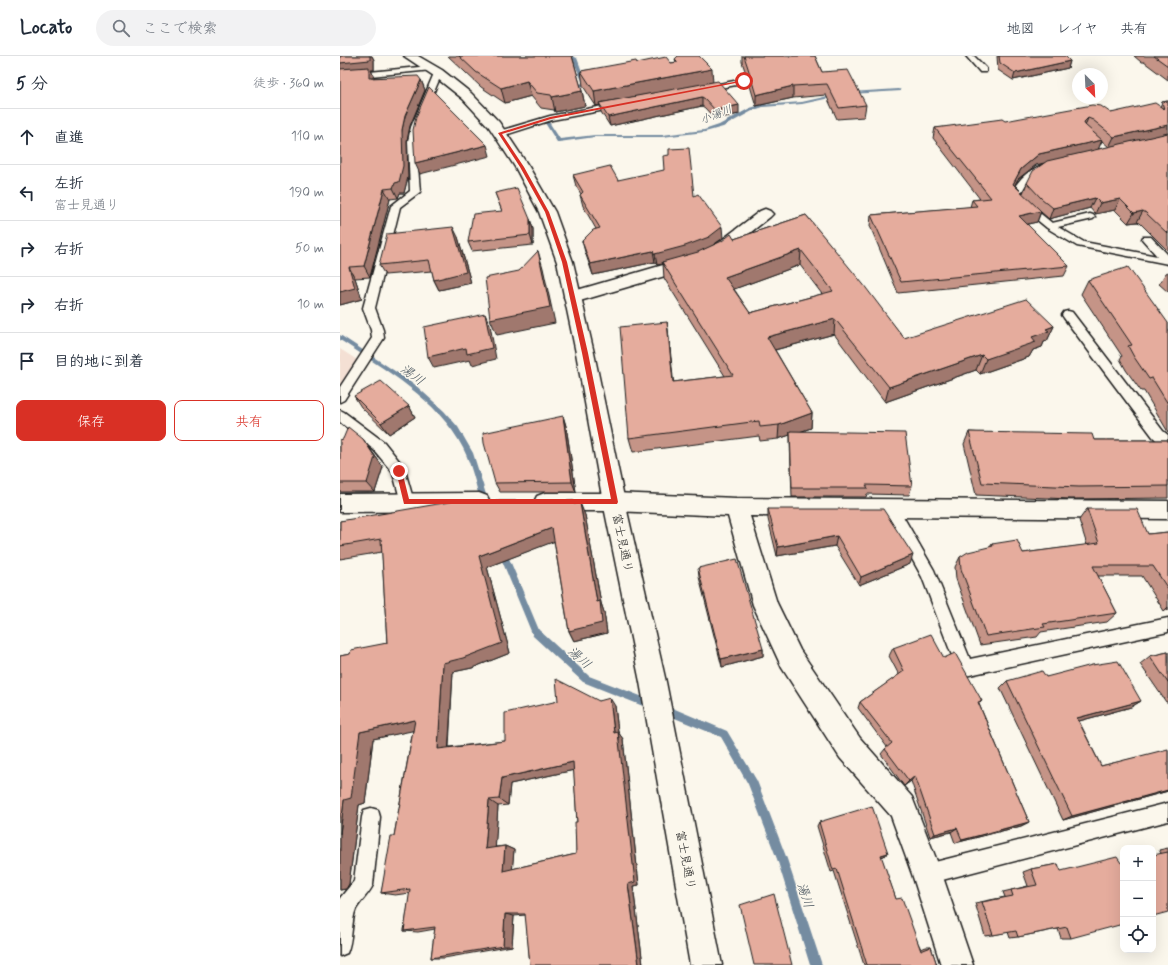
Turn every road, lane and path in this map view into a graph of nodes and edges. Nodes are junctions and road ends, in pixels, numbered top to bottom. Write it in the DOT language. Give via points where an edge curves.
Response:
graph roads {
  1 [pos="410,56"];
  2 [pos="970,56"];
  3 [pos="433,70"];
  4 [pos="983,70"];
  5 [pos="340,78"];
  6 [pos="744,81"];
  7 [pos="698,90"];
  8 [pos="628,103"];
  9 [pos="499,134"];
  10 [pos="1060,163"];
  11 [pos="765,214"];
  12 [pos="1090,216"];
  13 [pos="1050,226"];
  14 [pos="1147,238"];
  15 [pos="1168,261"];
  16 [pos="572,297"];
  17 [pos="1068,315"];
  18 [pos="340,397"];
  19 [pos="340,415"];
  20 [pos="1168,442"];
  21 [pos="407,502"];
  22 [pos="498,502"];
  23 [pos="529,502"];
  24 [pos="614,502"];
  25 [pos="340,503"];
  26 [pos="736,507"];
  27 [pos="891,508"];
  28 [pos="1168,510"];
  29 [pos="1168,625"];
  30 [pos="1168,812"];
  31 [pos="371,817"];
  32 [pos="927,874"];
  33 [pos="340,946"];
  34 [pos="706,965"];
  35 [pos="957,965"];
  1 -- 3 [label="street, 富士見通り"];
  2 -- 4 [label="lane"];
  3 -- 5 [label="lane"];
  3 -- 9 [label="street, 富士見通り" via="467,96"];
  3 -- 18 [label="lane" via="412,141 414,192 396,206 369,308 370,316 378,329 378,338"];
  6 -- 7 [label="lane"];
  8 -- 9 [label="lane" via="550,118"];
  9 -- 16 [label="street, 富士見通り" via="522,167 547,212 565,262"];
  10 -- 13 [label="lane" via="1039,168 1027,176 1019,185 1016,194"];
  11 -- 16 [label="street" via="716,252 693,262"];
  12 -- 13 [label="lane"];
  13 -- 15 [label="lane" via="1081,244"];
  14 -- 15 [label="lane"];
  16 -- 24 [label="street, 富士見通り"];
  17 -- 20 [label="lane" via="1158,434"];
  19 -- 21 [label="lane" via="379,446 399,471"];
  21 -- 22 [label="street"];
  21 -- 25 [label="street"];
  23 -- 24 [label="street"];
  24 -- 26 [label="street"];
  24 -- 34 [label="street, 富士見通り" via="653,682"];
  26 -- 27 [label="street"];
  26 -- 32 [label="street" via="765,605 790,660 850,748 902,807"];
  27 -- 28 [label="street"];
  27 -- 29 [label="lane" via="929,575 965,668"];
  30 -- 32 [label="lane"];
  31 -- 33 [label="lane" via="362,885 347,905"];
  32 -- 35 [label="street"];
}
